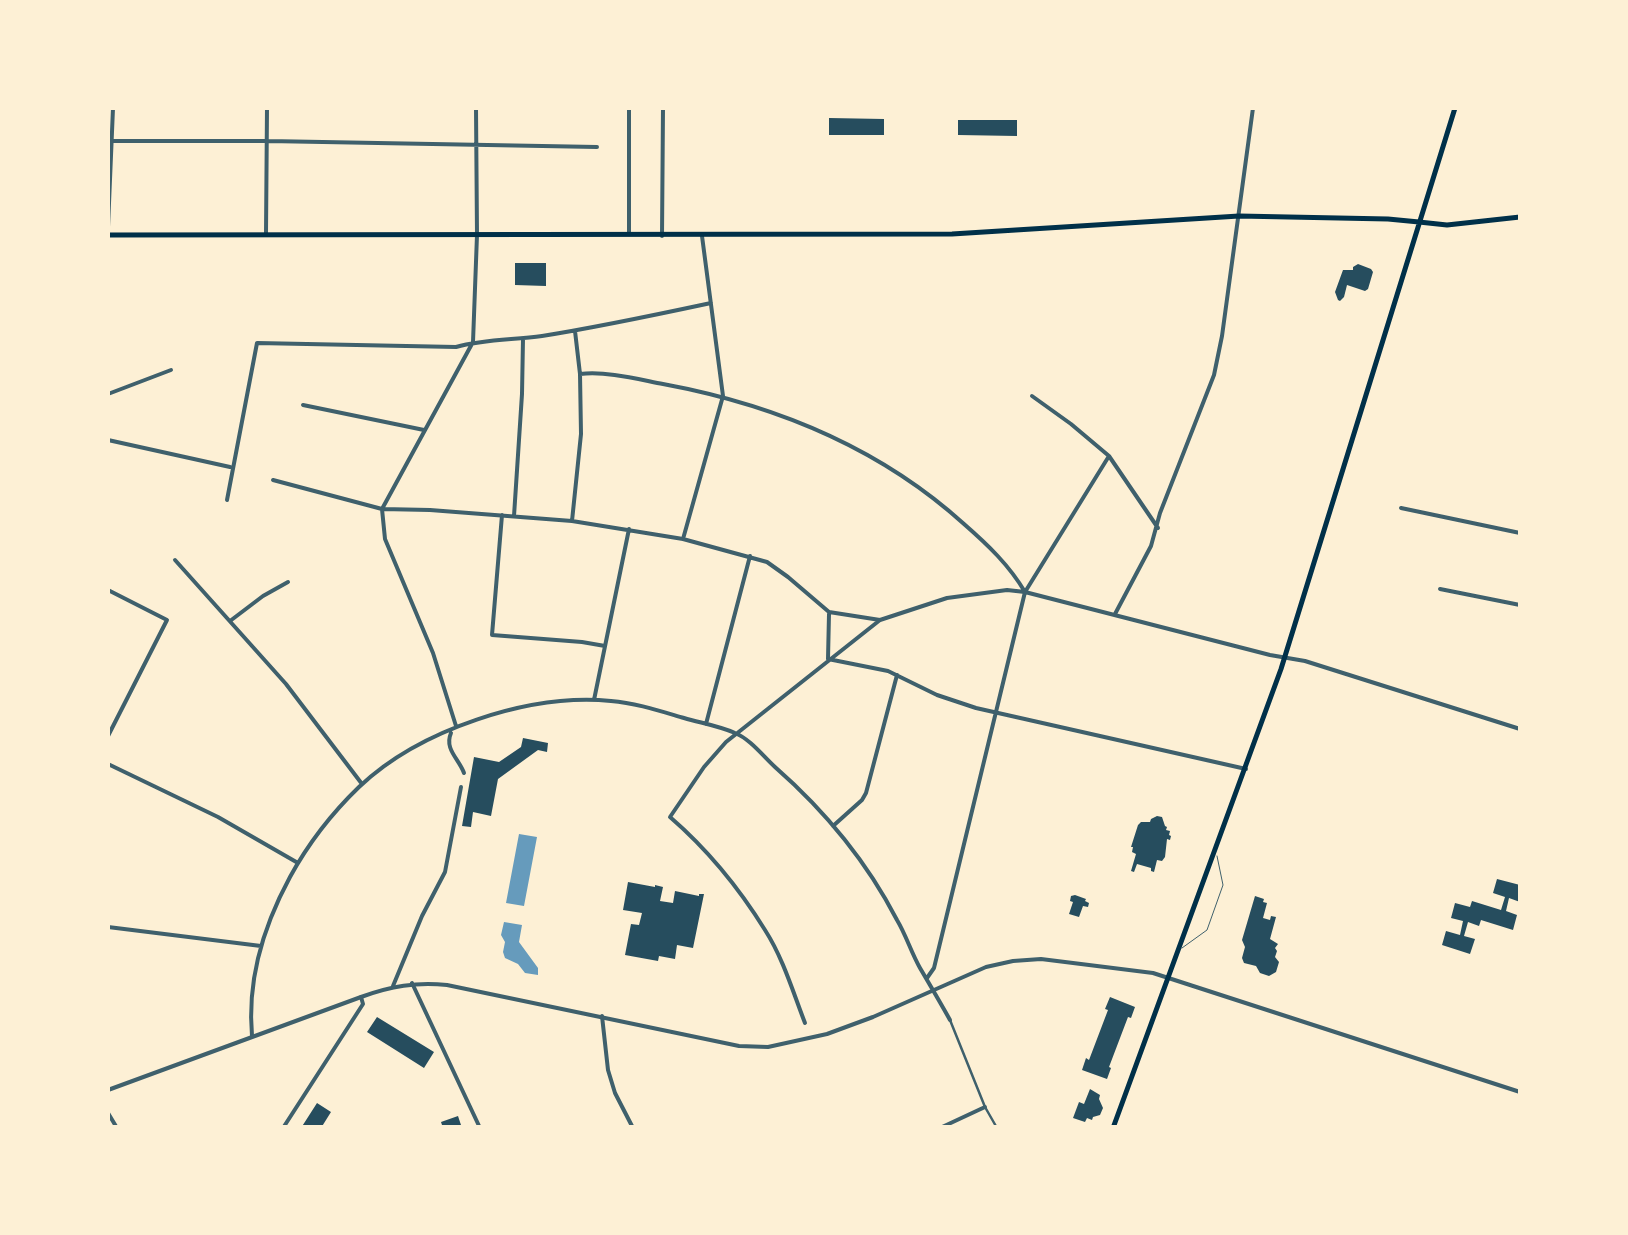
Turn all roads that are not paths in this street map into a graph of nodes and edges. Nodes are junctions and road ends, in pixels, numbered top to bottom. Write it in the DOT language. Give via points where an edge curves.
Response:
graph roads {
  1 [pos="113,108"];
  2 [pos="268,108"];
  3 [pos="476,108"];
  4 [pos="629,108"];
  5 [pos="663,108"];
  6 [pos="1253,108"];
  7 [pos="1455,108"];
  8 [pos="268,140"];
  9 [pos="113,141"];
  10 [pos="476,144"];
  11 [pos="597,147"];
  12 [pos="1240,216"];
  13 [pos="1520,217"];
  14 [pos="1420,222"];
  15 [pos="108,228"];
  16 [pos="630,234"];
  17 [pos="108,236"];
  18 [pos="266,236"];
  19 [pos="477,236"];
  20 [pos="662,236"];
  21 [pos="702,236"];
  22 [pos="711,303"];
  23 [pos="574,331"];
  24 [pos="523,339"];
  25 [pos="474,342"];
  26 [pos="171,370"];
  27 [pos="580,374"];
  28 [pos="108,394"];
  29 [pos="723,396"];
  30 [pos="1032,396"];
  31 [pos="303,405"];
  32 [pos="424,430"];
  33 [pos="108,440"];
  34 [pos="1109,456"];
  35 [pos="232,468"];
  36 [pos="273,480"];
  37 [pos="226,500"];
  38 [pos="1400,508"];
  39 [pos="382,509"];
  40 [pos="502,515"];
  41 [pos="514,516"];
  42 [pos="572,521"];
  43 [pos="1158,528"];
  44 [pos="629,530"];
  45 [pos="1520,533"];
  46 [pos="683,539"];
  47 [pos="750,556"];
  48 [pos="175,560"];
  49 [pos="288,582"];
  50 [pos="1440,589"];
  51 [pos="108,590"];
  52 [pos="1024,592"];
  53 [pos="1520,605"];
  54 [pos="829,612"];
  55 [pos="1115,616"];
  56 [pos="880,620"];
  57 [pos="230,621"];
  58 [pos="605,646"];
  59 [pos="1286,657"];
  60 [pos="828,659"];
  61 [pos="897,675"];
  62 [pos="594,700"];
  63 [pos="996,713"];
  64 [pos="706,724"];
  65 [pos="457,727"];
  66 [pos="1520,729"];
  67 [pos="738,734"];
  68 [pos="108,736"];
  69 [pos="108,764"];
  70 [pos="1246,769"];
  71 [pos="464,773"];
  72 [pos="362,784"];
  73 [pos="462,787"];
  74 [pos="833,826"];
  75 [pos="1216,850"];
  76 [pos="298,864"];
  77 [pos="108,928"];
  78 [pos="260,946"];
  79 [pos="1180,950"];
  80 [pos="927,978"];
  81 [pos="1169,979"];
  82 [pos="412,983"];
  83 [pos="394,986"];
  84 [pos="932,991"];
  85 [pos="362,997"];
  86 [pos="602,1016"];
  87 [pos="950,1020"];
  88 [pos="805,1023"];
  89 [pos="252,1036"];
  90 [pos="108,1090"];
  91 [pos="1520,1092"];
  92 [pos="985,1106"];
  93 [pos="108,1113"];
  94 [pos="117,1128"];
  95 [pos="283,1128"];
  96 [pos="480,1128"];
  97 [pos="632,1128"];
  98 [pos="940,1128"];
  99 [pos="997,1128"];
  100 [pos="1113,1128"];
  1 -- 9 [label="street"];
  2 -- 8 [label="street"];
  3 -- 10 [label="street"];
  4 -- 16 [label="street"];
  5 -- 20 [label="street"];
  6 -- 12 [label="street"];
  7 -- 14 [label="main road"];
  8 -- 9 [label="street"];
  8 -- 10 [label="street"];
  8 -- 18 [label="street"];
  9 -- 15 [label="street"];
  10 -- 11 [label="street"];
  10 -- 19 [label="street"];
  12 -- 14 [label="main road"];
  12 -- 21 [label="main road" via="987,233"];
  12 -- 43 [label="street" via="1214,375"];
  13 -- 14 [label="main road"];
  14 -- 59 [label="main road"];
  16 -- 19 [label="main road"];
  16 -- 20 [label="main road"];
  17 -- 18 [label="main road"];
  18 -- 19 [label="main road"];
  19 -- 25 [label="street"];
  20 -- 21 [label="main road"];
  21 -- 22 [label="street"];
  22 -- 23 [label="street"];
  22 -- 29 [label="street"];
  23 -- 24 [label="street"];
  23 -- 27 [label="street"];
  24 -- 25 [label="street"];
  24 -- 41 [label="street"];
  25 -- 32 [label="street"];
  25 -- 35 [label="street" via="256,343"];
  26 -- 28 [label="street"];
  27 -- 29 [label="street"];
  27 -- 42 [label="street" via="582,434"];
  29 -- 46 [label="street"];
  29 -- 52 [label="street" via="808,425 911,480 1011,568"];
  30 -- 34 [label="street"];
  31 -- 32 [label="street"];
  32 -- 39 [label="street"];
  33 -- 35 [label="street"];
  34 -- 43 [label="street"];
  34 -- 52 [label="street"];
  35 -- 37 [label="street"];
  36 -- 39 [label="street"];
  38 -- 45 [label="street"];
  39 -- 40 [label="street"];
  39 -- 65 [label="street" via="386,538"];
  40 -- 41 [label="street"];
  40 -- 58 [label="street" via="492,636"];
  41 -- 42 [label="street"];
  42 -- 44 [label="street"];
  43 -- 55 [label="street"];
  44 -- 46 [label="street"];
  44 -- 58 [label="street"];
  46 -- 47 [label="street"];
  47 -- 54 [label="street"];
  47 -- 64 [label="street"];
  48 -- 57 [label="street"];
  49 -- 57 [label="street"];
  50 -- 53 [label="street"];
  51 -- 68 [label="street" via="167,620"];
  52 -- 55 [label="street"];
  52 -- 56 [label="street" via="957,596"];
  52 -- 63 [label="street"];
  54 -- 56 [label="street"];
  54 -- 60 [label="street"];
  55 -- 59 [label="street"];
  56 -- 60 [label="street"];
  57 -- 72 [label="street"];
  58 -- 62 [label="street"];
  59 -- 66 [label="street"];
  59 -- 70 [label="main road"];
  60 -- 61 [label="street"];
  60 -- 67 [label="street"];
  61 -- 63 [label="street"];
  61 -- 74 [label="street" via="866,792"];
  62 -- 64 [label="street" via="634,703"];
  62 -- 65 [label="street" via="524,708"];
  63 -- 70 [label="street"];
  63 -- 80 [label="street"];
  64 -- 67 [label="street"];
  65 -- 71 [label="street" via="448,742"];
  65 -- 72 [label="street"];
  67 -- 74 [label="street"];
  67 -- 88 [label="street" via="704,767 670,817 698,841 766,930"];
  69 -- 76 [label="street"];
  70 -- 75 [label="main road"];
  72 -- 76 [label="street"];
  73 -- 83 [label="street" via="444,872"];
  74 -- 80 [label="street" via="876,883"];
  75 -- 79 [label="main road"];
  75 -- 79 [label="lane" via="1223,884 1207,930"];
  76 -- 78 [label="street"];
  77 -- 78 [label="street"];
  78 -- 89 [label="street"];
  79 -- 81 [label="main road"];
  80 -- 84 [label="street"];
  81 -- 84 [label="street" via="1028,958 986,967"];
  81 -- 91 [label="street"];
  81 -- 100 [label="main road"];
  82 -- 83 [label="street"];
  82 -- 86 [label="street"];
  82 -- 96 [label="street"];
  83 -- 85 [label="street"];
  84 -- 86 [label="street" via="827,1034 768,1047"];
  84 -- 87 [label="street"];
  85 -- 89 [label="street"];
  85 -- 95 [label="street"];
  86 -- 97 [label="street" via="608,1070"];
  87 -- 92 [label="street"];
  89 -- 90 [label="street"];
  92 -- 98 [label="street"];
  92 -- 99 [label="street"];
  93 -- 94 [label="street"];
}
